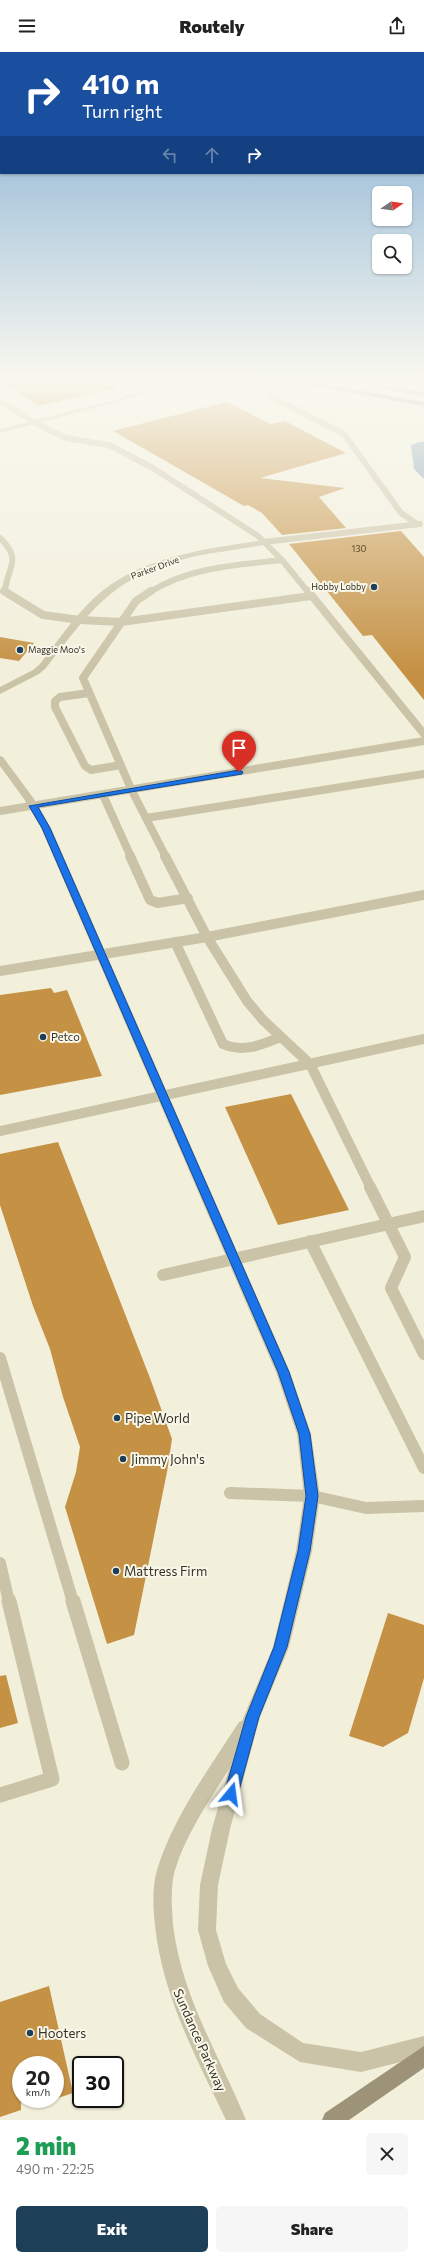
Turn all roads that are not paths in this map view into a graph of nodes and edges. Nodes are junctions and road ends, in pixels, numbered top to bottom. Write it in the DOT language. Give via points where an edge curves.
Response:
graph roads {
  1 [pos="166,478"];
  2 [pos="375,478"];
  3 [pos="421,524"];
  4 [pos="0,538"];
  5 [pos="264,542"];
  6 [pos="282,560"];
  7 [pos="311,596"];
  8 [pos="80,620"];
  9 [pos="121,622"];
  10 [pos="16,681"];
  11 [pos="0,683"];
  12 [pos="0,691"];
  13 [pos="89,693"];
  14 [pos="424,734"];
  15 [pos="424,740"];
  16 [pos="0,760"];
  17 [pos="121,765"];
  18 [pos="424,774"];
  19 [pos="132,791"];
  20 [pos="103,795"];
  21 [pos="33,806"];
  22 [pos="0,811"];
  23 [pos="146,818"];
  24 [pos="424,895"];
  25 [pos="188,898"];
  26 [pos="207,937"];
  27 [pos="175,942"];
  28 [pos="100,953"];
  29 [pos="0,971"];
  30 [pos="281,1037"];
  31 [pos="424,1039"];
  32 [pos="310,1064"];
  33 [pos="163,1096"];
  34 [pos="0,1131"];
  35 [pos="424,1216"];
  36 [pos="388,1224"];
  37 [pos="310,1241"];
  38 [pos="235,1259"];
  39 [pos="163,1275"];
  40 [pos="424,1354"];
  41 [pos="0,1358"];
  42 [pos="424,1468"];
  43 [pos="230,1493"];
  44 [pos="312,1496"];
  45 [pos="424,1506"];
  46 [pos="0,1563"];
  47 [pos="252,1717"];
  48 [pos="122,1763"];
  49 [pos="0,1795"];
  50 [pos="424,2046"];
  51 [pos="424,2056"];
  52 [pos="236,2120"];
  53 [pos="332,2120"];
  1 -- 5 [label="lane"];
  2 -- 3 [label="lane" via="401,513"];
  3 -- 5 [label="lane"];
  4 -- 8 [label="lane" via="10,546 14,564 4,592 43,615"];
  5 -- 6 [label="lane"];
  5 -- 8 [label="street, Parker Drive" via="176,559 137,573 107,591"];
  6 -- 7 [label="lane"];
  6 -- 9 [label="lane" via="206,569 169,581 136,600"];
  7 -- 9 [label="lane"];
  7 -- 14 [label="lane"];
  8 -- 9 [label="lane"];
  8 -- 10 [label="street, Parker Drive" via="44,666"];
  9 -- 13 [label="lane" via="83,678"];
  10 -- 11 [label="street, Parker Drive"];
  10 -- 12 [label="street, Parker Drive"];
  13 -- 17 [label="lane"];
  13 -- 17 [label="lane" via="60,697 55,701 55,707 85,766 91,770"];
  15 -- 19 [label="lane"];
  16 -- 21 [label="street, Sundance Parkway"];
  17 -- 19 [label="lane"];
  18 -- 23 [label="lane"];
  19 -- 20 [label="lane"];
  19 -- 23 [label="lane"];
  20 -- 21 [label="lane"];
  20 -- 25 [label="lane" via="150,900 158,903"];
  21 -- 22 [label="lane"];
  21 -- 28 [label="street, Sundance Parkway" via="46,828"];
  23 -- 25 [label="lane"];
  24 -- 26 [label="lane"];
  25 -- 26 [label="lane"];
  26 -- 27 [label="lane"];
  26 -- 30 [label="lane" via="247,1001"];
  27 -- 28 [label="lane"];
  27 -- 30 [label="lane" via="223,1044 234,1050 246,1050"];
  28 -- 29 [label="lane"];
  28 -- 33 [label="street, Sundance Parkway"];
  30 -- 32 [label="lane"];
  31 -- 32 [label="lane"];
  32 -- 33 [label="lane"];
  32 -- 36 [label="lane"];
  33 -- 34 [label="lane"];
  33 -- 38 [label="street, Sundance Parkway"];
  35 -- 36 [label="lane"];
  36 -- 37 [label="lane"];
  36 -- 40 [label="lane" via="405,1257 392,1288"];
  37 -- 38 [label="lane"];
  37 -- 42 [label="lane"];
  38 -- 39 [label="lane"];
  38 -- 44 [label="street, Sundance Parkway" via="283,1372 304,1434"];
  41 -- 48 [label="lane"];
  43 -- 44 [label="lane"];
  44 -- 45 [label="lane" via="366,1508"];
  44 -- 47 [label="street, Sundance Parkway" via="304,1551 280,1647"];
  46 -- 49 [label="lane" via="52,1779"];
  47 -- 50 [label="street, Sundance Parkway" via="221,1829 209,1885 207,1930 217,1966 231,1996 253,2021 300,2052 361,2062"];
  47 -- 52 [label="street, Sundance Parkway" via="192,1812 167,1866 162,1898 169,1964 180,2000"];
  51 -- 53 [label="street"];
}
